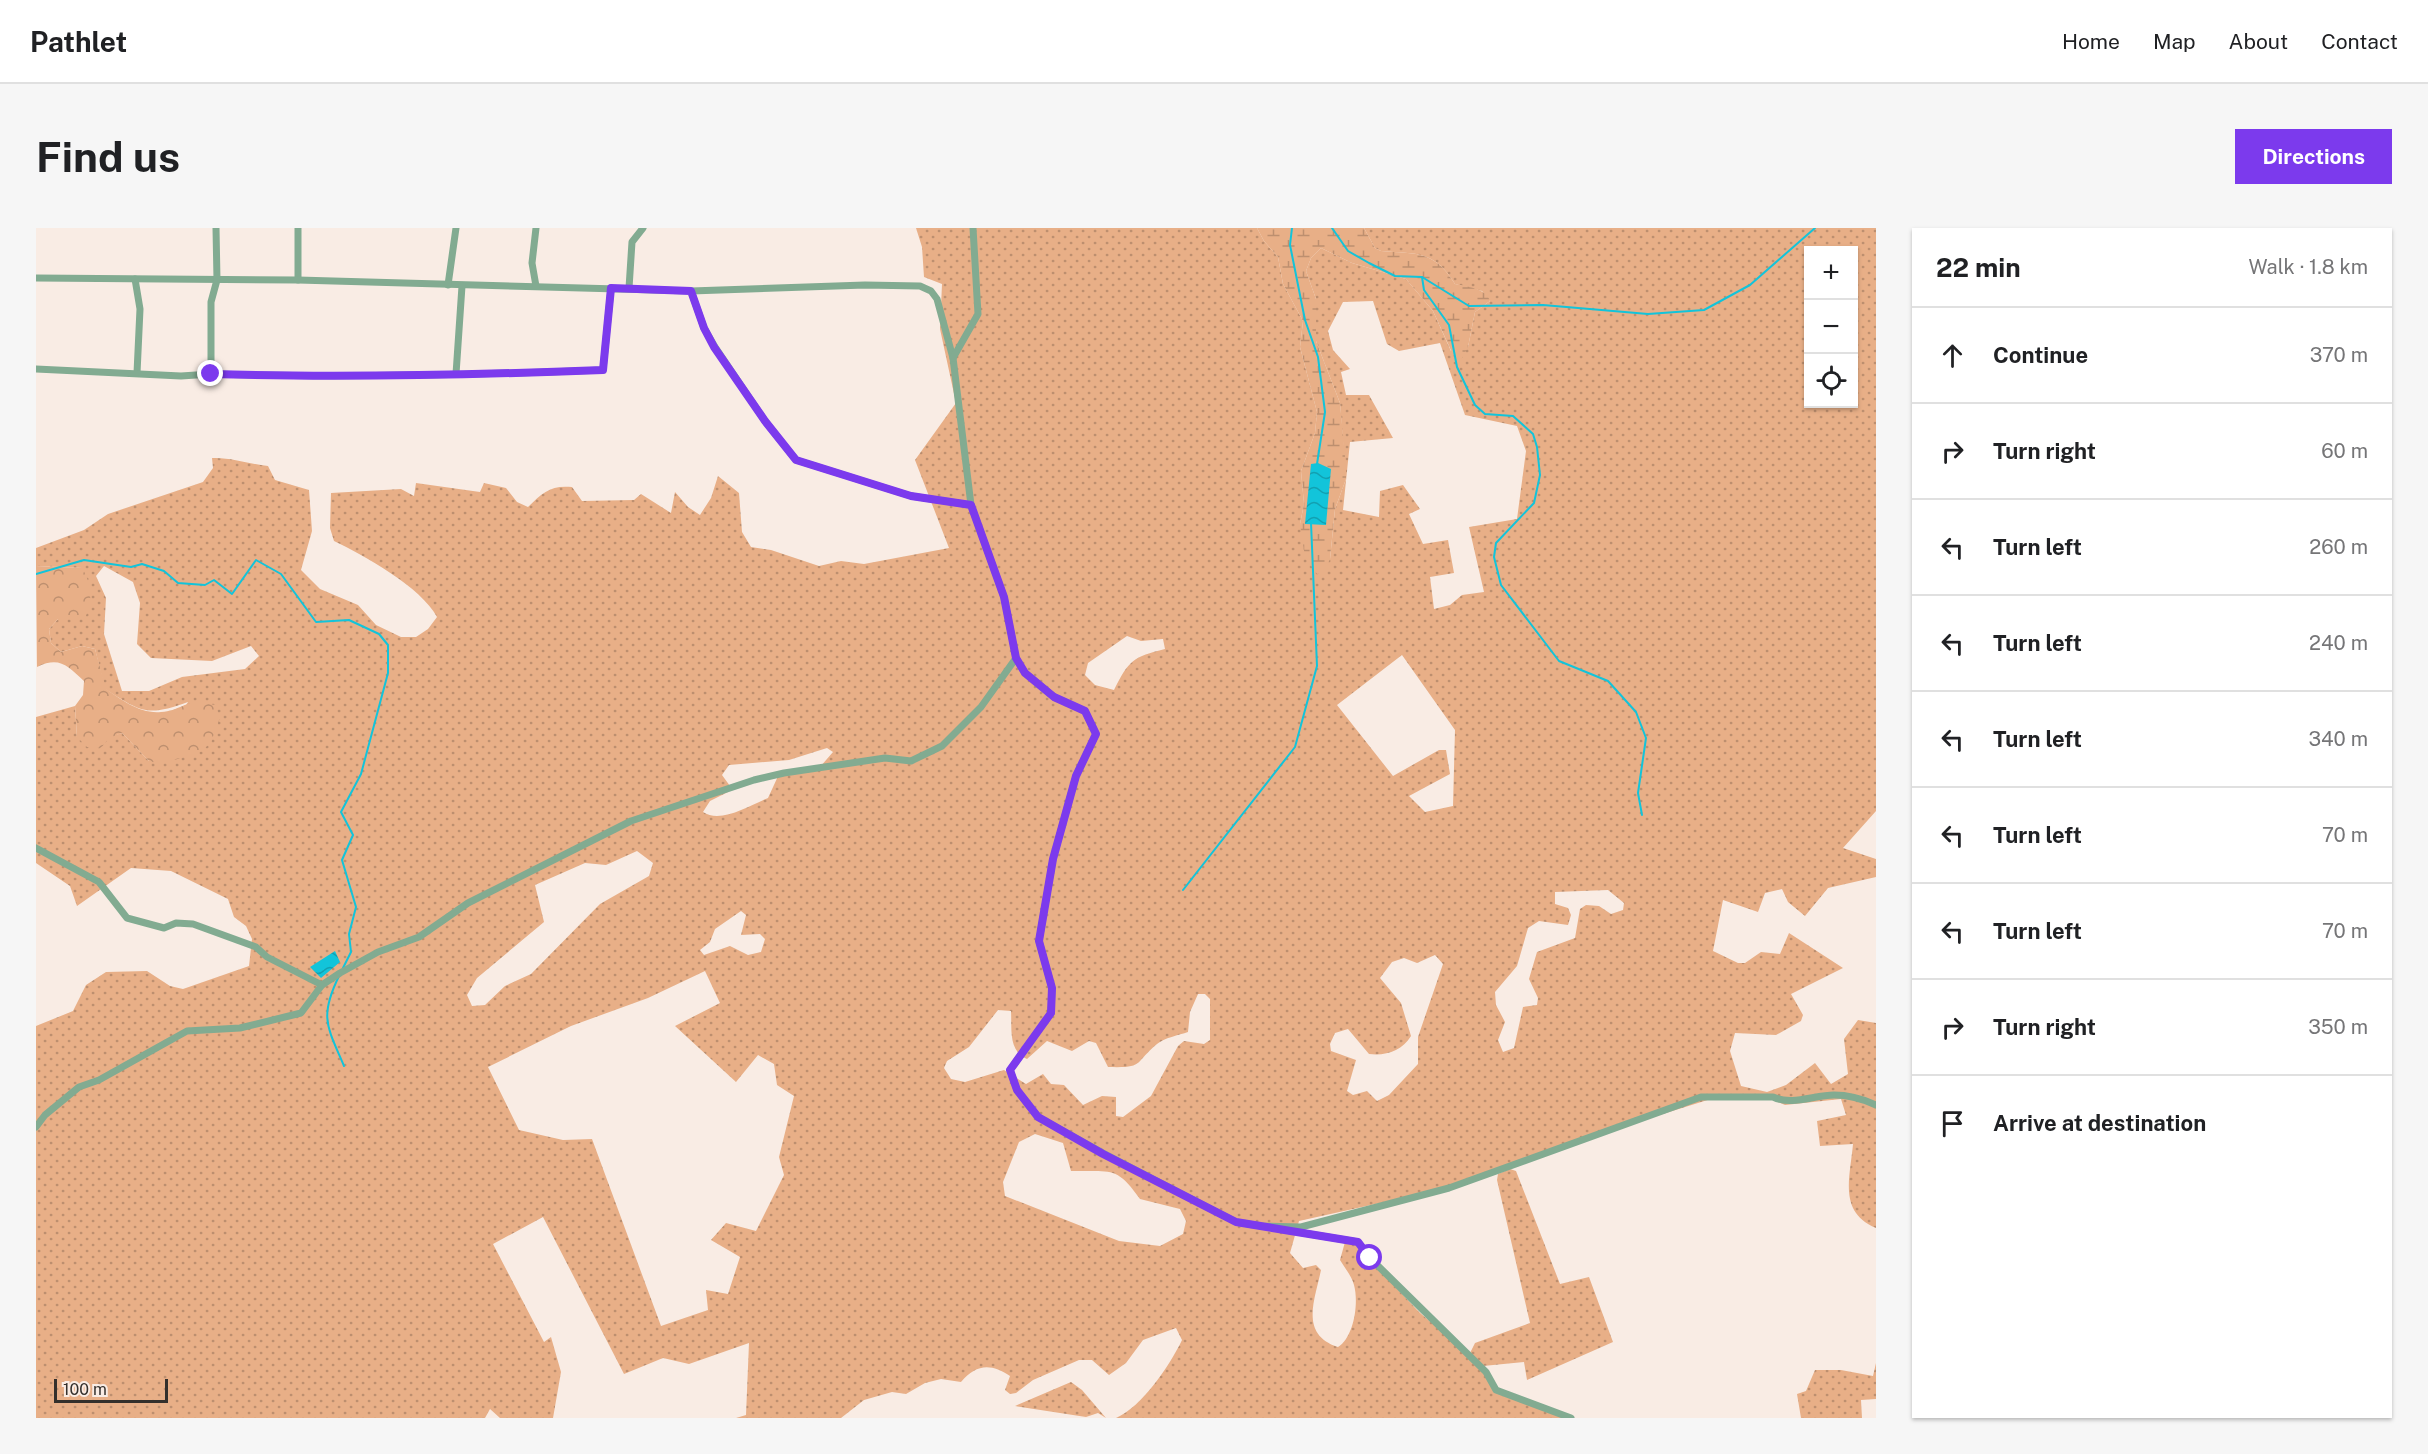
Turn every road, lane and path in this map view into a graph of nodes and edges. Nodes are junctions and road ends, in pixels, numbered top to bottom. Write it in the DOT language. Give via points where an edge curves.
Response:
graph roads {
  1 [pos="216,228"];
  2 [pos="298,228"];
  3 [pos="456,228"];
  4 [pos="536,228"];
  5 [pos="643,228"];
  6 [pos="973,228"];
  7 [pos="36,278"];
  8 [pos="135,279"];
  9 [pos="217,280"];
  10 [pos="298,280"];
  11 [pos="448,285"];
  12 [pos="462,286"];
  13 [pos="536,286"];
  14 [pos="611,288"];
  15 [pos="629,288"];
  16 [pos="691,291"];
  17 [pos="953,358"];
  18 [pos="36,369"];
  19 [pos="136,373"];
  20 [pos="211,374"];
  21 [pos="456,374"];
  22 [pos="971,505"];
  23 [pos="1016,658"];
  24 [pos="36,848"];
  25 [pos="322,986"];
  26 [pos="1876,1105"];
  27 [pos="36,1127"];
  28 [pos="1261,1226"];
  29 [pos="1571,1418"];
  1 -- 9 [label="street"];
  2 -- 10 [label="street"];
  3 -- 11 [label="street"];
  4 -- 13 [label="street" via="532,263"];
  5 -- 15 [label="street" via="632,242"];
  6 -- 17 [label="street" via="978,314"];
  7 -- 8 [label="street"];
  8 -- 9 [label="street"];
  8 -- 19 [label="street" via="140,309"];
  9 -- 10 [label="street"];
  9 -- 20 [label="street" via="211,302"];
  10 -- 11 [label="street"];
  11 -- 12 [label="street"];
  12 -- 13 [label="street"];
  12 -- 21 [label="street"];
  13 -- 14 [label="street"];
  14 -- 15 [label="street"];
  14 -- 21 [label="street" via="603,370"];
  15 -- 16 [label="street"];
  16 -- 17 [label="street" via="920,286 937,299"];
  16 -- 22 [label="street" via="714,347 796,460 911,496"];
  17 -- 22 [label="street"];
  18 -- 19 [label="street"];
  19 -- 20 [label="street"];
  20 -- 21 [label="street"];
  22 -- 23 [label="street" via="1004,597"];
  23 -- 25 [label="street" via="981,707 942,746 911,761 885,758 784,773 632,821 468,903 419,937 378,952"];
  23 -- 28 [label="street" via="1025,673 1054,697 1085,711 1096,734 1076,776 1059,838 1039,941 1052,988 1051,1013 1010,1070 1017,1090 1038,1117 1103,1154 1236,1222"];
  24 -- 25 [label="street" via="99,882 127,918 164,928 176,923 193,924 256,947 267,957"];
  25 -- 27 [label="street" via="301,1013 240,1028 187,1031 79,1087"];
  26 -- 28 [label="street" via="1835,1095 1782,1101 1773,1097 1701,1097 1449,1188 1301,1227"];
  28 -- 29 [label="street" via="1358,1242 1486,1372 1496,1390"];
}
